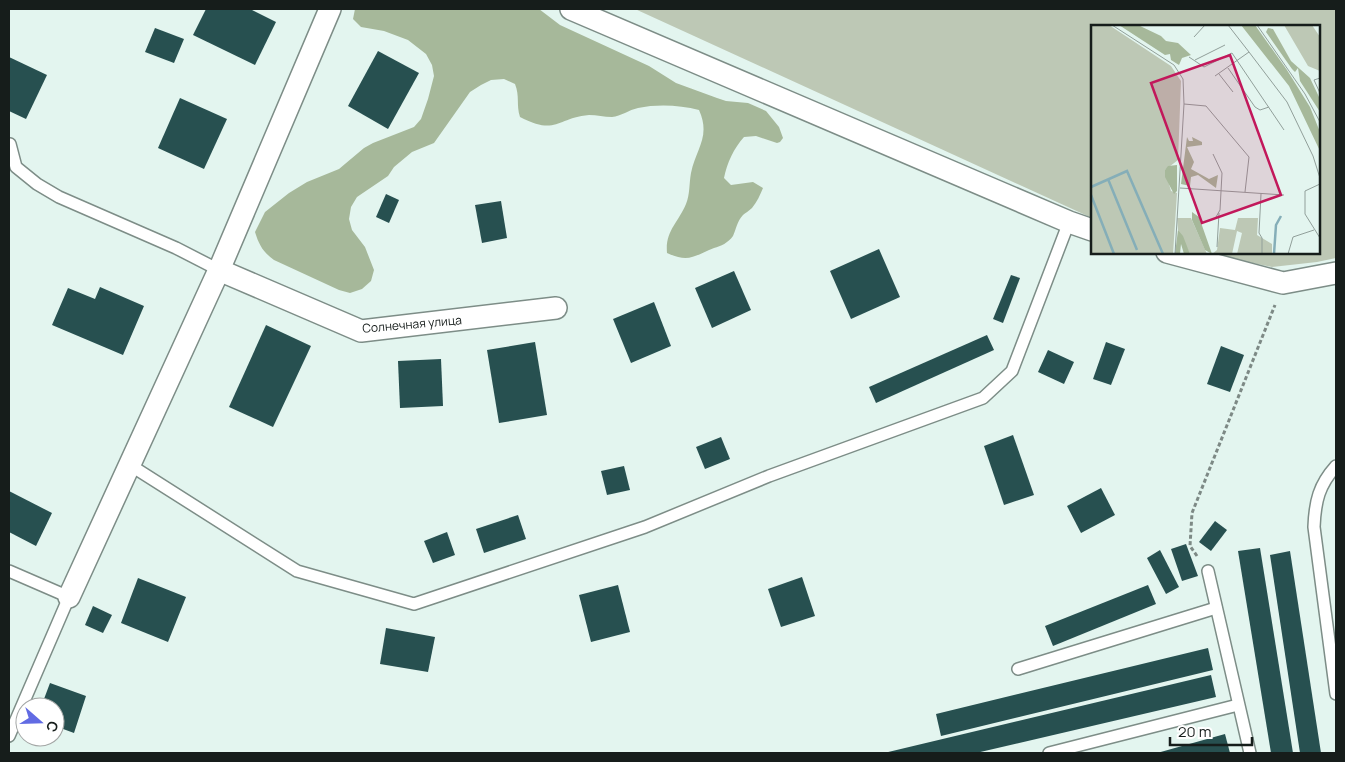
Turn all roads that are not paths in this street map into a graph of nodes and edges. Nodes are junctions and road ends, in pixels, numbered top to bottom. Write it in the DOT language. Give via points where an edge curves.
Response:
graph roads {
  1 [pos="330,9"];
  2 [pos="571,9"];
  3 [pos="10,144"];
  4 [pos="9,173"];
  5 [pos="37,184"];
  6 [pos="1069,222"];
  7 [pos="1091,230"];
  8 [pos="1174,254"];
  9 [pos="219,270"];
  10 [pos="1336,274"];
  11 [pos="556,308"];
  12 [pos="130,465"];
  13 [pos="1336,466"];
  14 [pos="9,571"];
  15 [pos="1208,571"];
  16 [pos="69,597"];
  17 [pos="1216,608"];
  18 [pos="1018,669"];
  19 [pos="1336,694"];
  20 [pos="1238,705"];
  21 [pos="9,736"];
  22 [pos="1048,753"];
  23 [pos="1250,753"];
  1 -- 9 [label="street"];
  2 -- 6 [label="street"];
  3 -- 5 [label="lane" via="16,167"];
  4 -- 5 [label="lane"];
  5 -- 9 [label="lane"];
  6 -- 7 [label="street"];
  6 -- 12 [label="lane" via="1012,371 983,398 769,476 645,527 414,604 297,571"];
  8 -- 10 [label="street" via="1283,283"];
  9 -- 11 [label="street, Солнечная улица" via="361,331"];
  9 -- 12 [label="street"];
  12 -- 16 [label="street"];
  13 -- 19 [label="lane" via="1323,484 1315,505 1314,527"];
  14 -- 16 [label="lane"];
  15 -- 17 [label="lane"];
  16 -- 21 [label="lane"];
  17 -- 18 [label="lane"];
  17 -- 20 [label="lane"];
  20 -- 22 [label="lane"];
  20 -- 23 [label="lane"];
}
